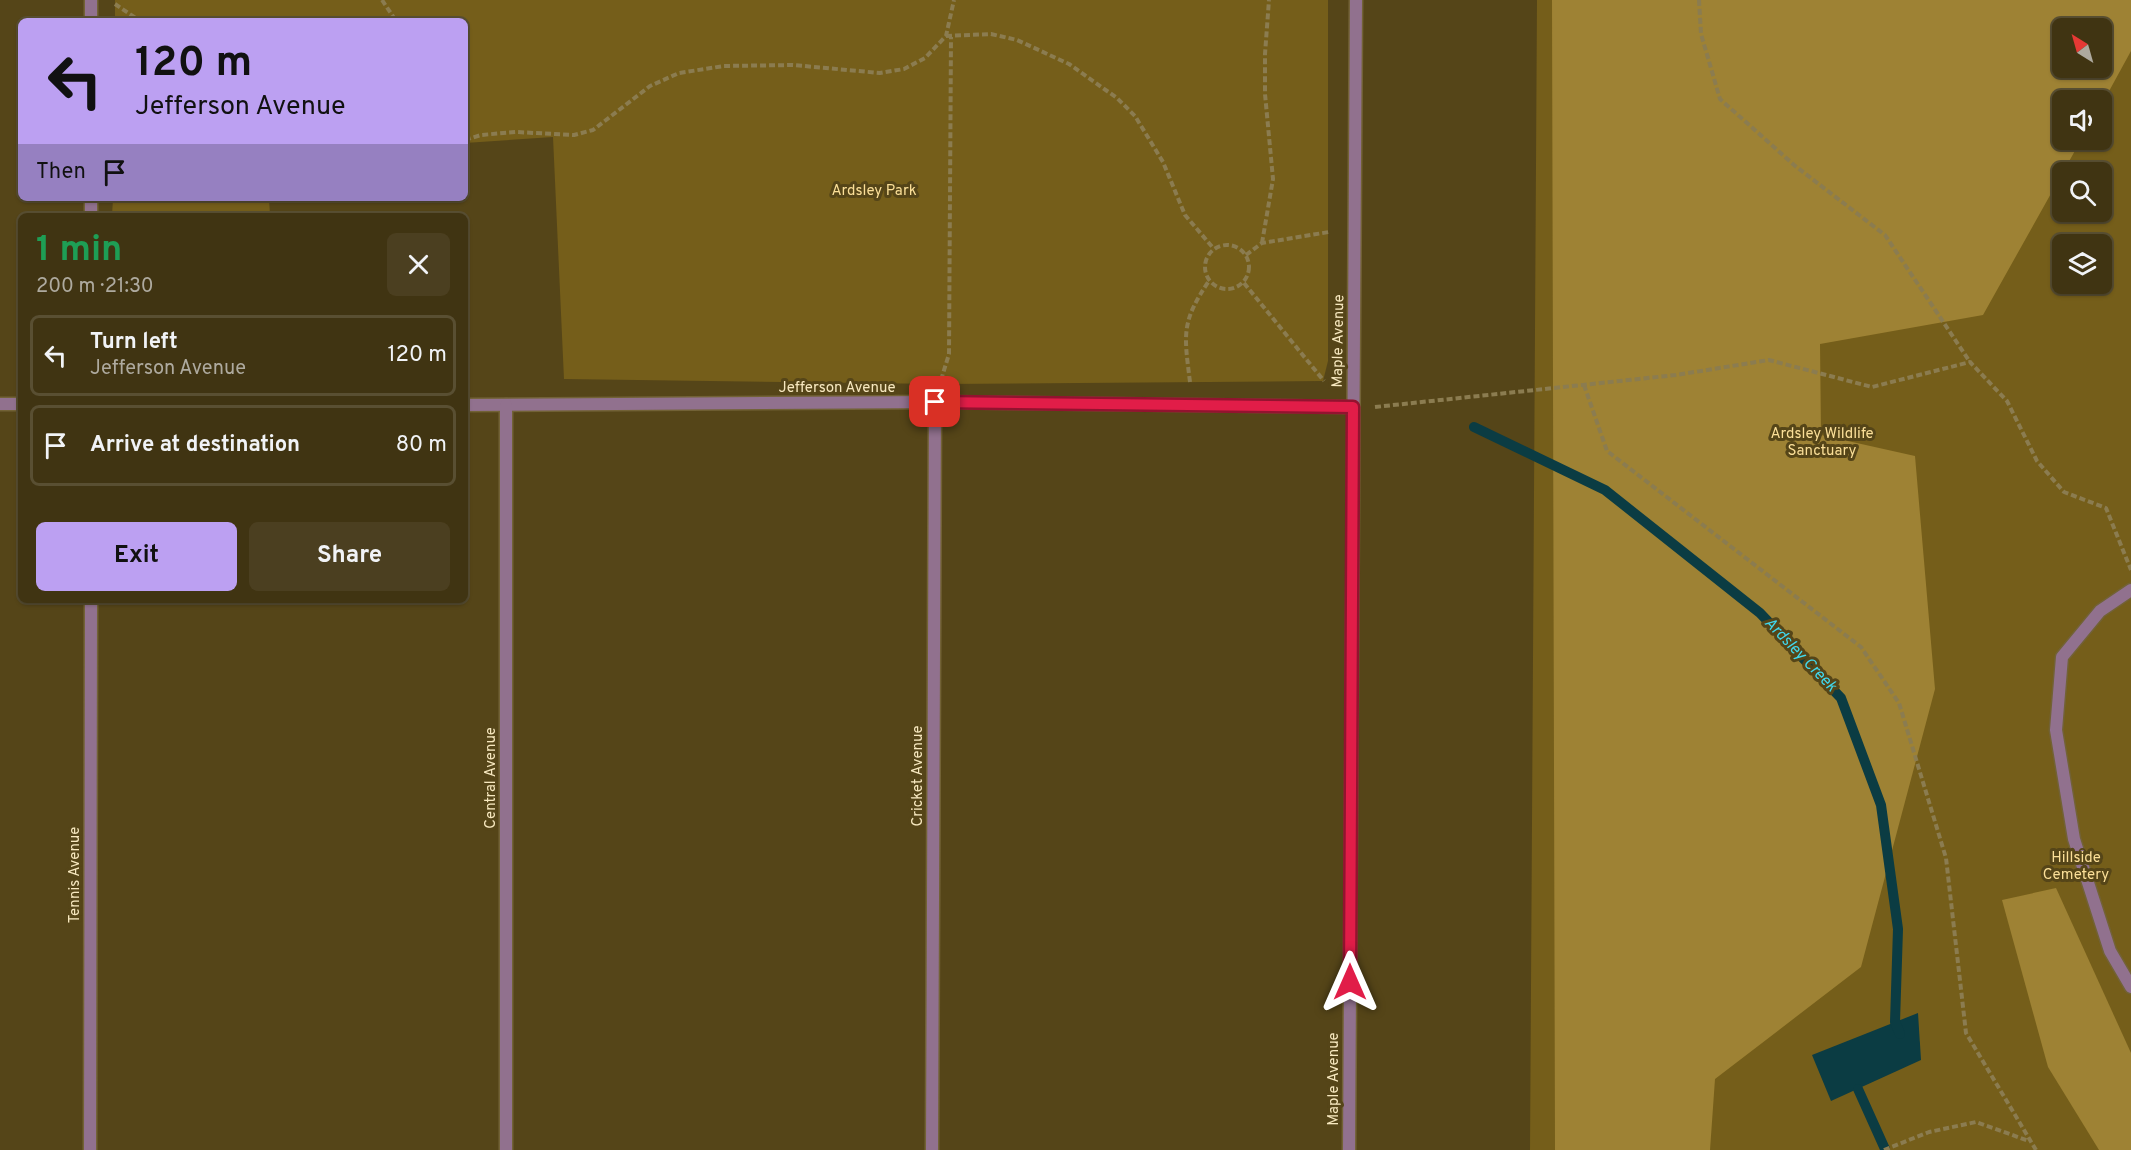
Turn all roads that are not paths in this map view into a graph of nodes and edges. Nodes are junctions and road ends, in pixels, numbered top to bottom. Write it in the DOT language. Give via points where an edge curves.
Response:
graph roads {
  1 [pos="91,0"];
  2 [pos="1356,0"];
  3 [pos="91,18"];
  4 [pos="935,402"];
  5 [pos="0,404"];
  6 [pos="18,404"];
  7 [pos="468,405"];
  8 [pos="506,405"];
  9 [pos="1353,407"];
  10 [pos="2131,590"];
  11 [pos="91,603"];
  12 [pos="2131,987"];
  13 [pos="90,1150"];
  14 [pos="506,1150"];
  15 [pos="932,1150"];
  16 [pos="1348,1150"];
  1 -- 3 [label="street"];
  2 -- 9 [label="street, Maple Avenue"];
  4 -- 8 [label="street, Jefferson Avenue"];
  4 -- 9 [label="street, Jefferson Avenue"];
  4 -- 15 [label="street, Cricket Avenue"];
  5 -- 6 [label="street"];
  7 -- 8 [label="street, Jefferson Avenue"];
  8 -- 14 [label="street, Central Avenue"];
  9 -- 16 [label="street, Maple Avenue"];
  10 -- 12 [label="street" via="2100,611 2061,657 2055,730 2074,839 2110,951"];
  11 -- 13 [label="street, Tennis Avenue"];
}
